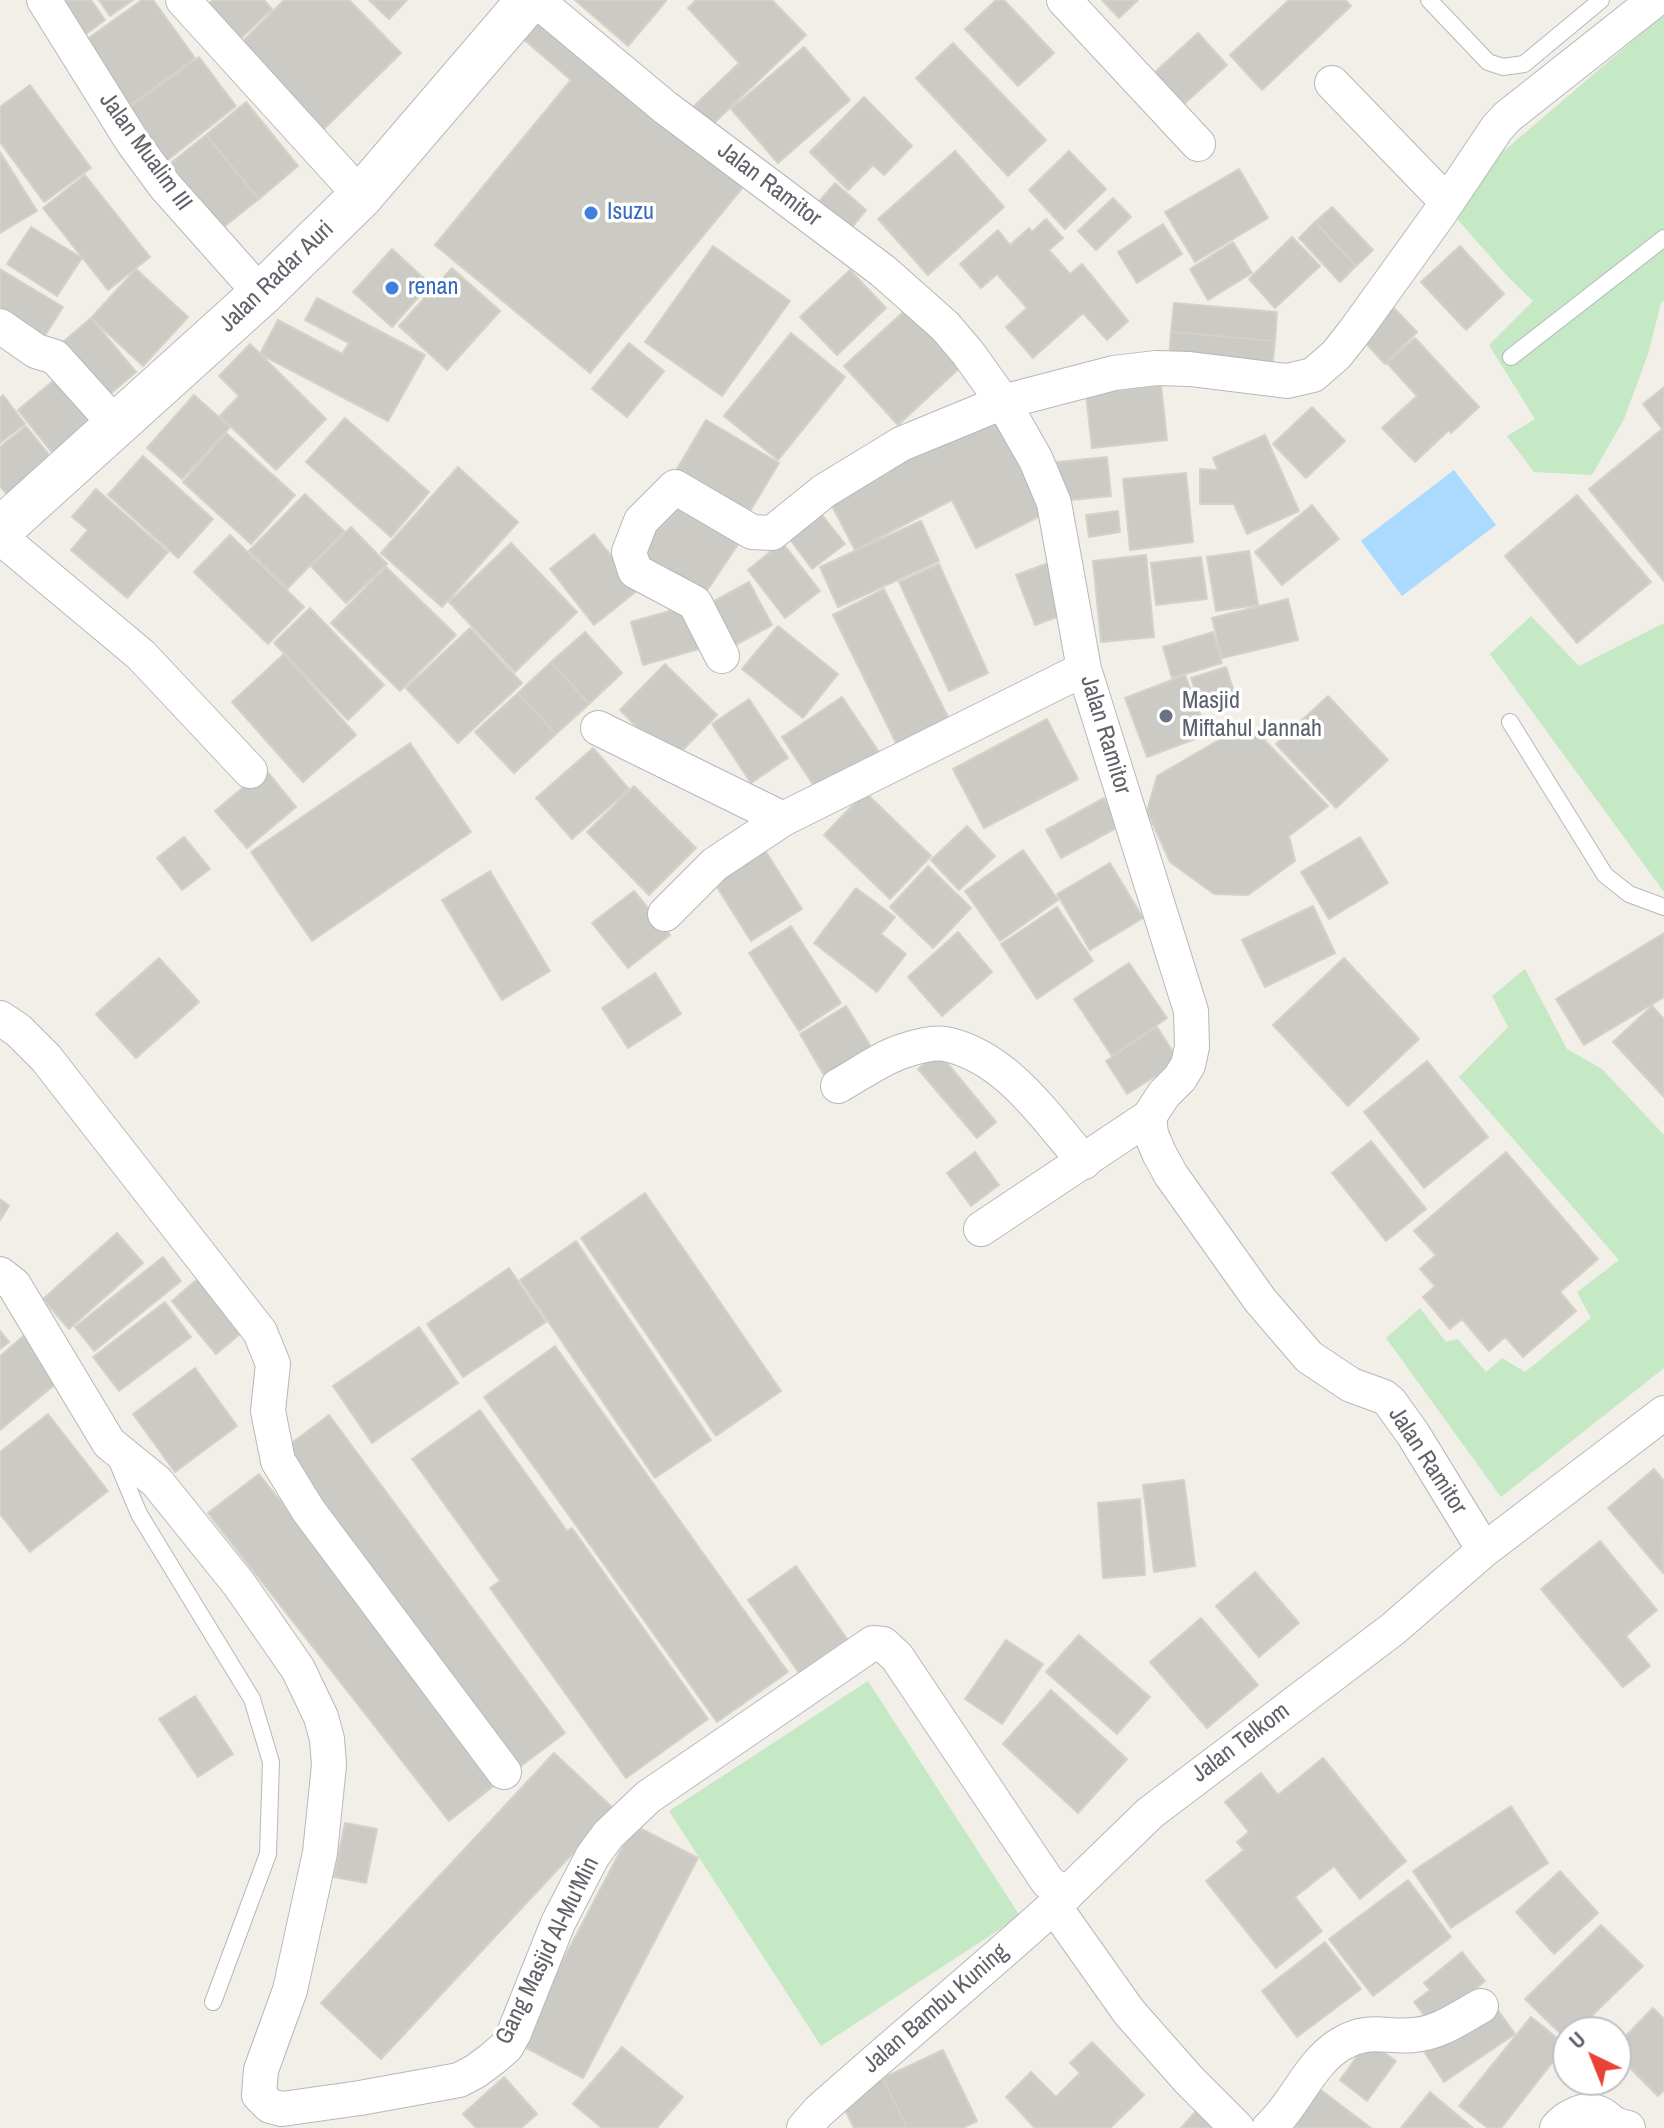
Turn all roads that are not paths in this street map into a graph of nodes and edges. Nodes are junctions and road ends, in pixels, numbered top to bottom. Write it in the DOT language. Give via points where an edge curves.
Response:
graph roads {
  1 [pos="44,0"];
  2 [pos="183,0"];
  3 [pos="529,0"];
  4 [pos="536,0"];
  5 [pos="1064,0"];
  6 [pos="1429,0"];
  7 [pos="1601,0"];
  8 [pos="1655,0"];
  9 [pos="1332,83"];
  10 [pos="1198,144"];
  11 [pos="361,196"];
  12 [pos="1447,202"];
  13 [pos="1664,238"];
  14 [pos="261,294"];
  15 [pos="0,326"];
  16 [pos="1511,357"];
  17 [pos="1003,402"];
  18 [pos="116,425"];
  19 [pos="0,530"];
  20 [pos="0,537"];
  21 [pos="722,656"];
  22 [pos="1084,669"];
  23 [pos="1510,722"];
  24 [pos="598,728"];
  25 [pos="250,771"];
  26 [pos="783,819"];
  27 [pos="1664,907"];
  28 [pos="665,914"];
  29 [pos="0,1018"];
  30 [pos="838,1086"];
  31 [pos="1149,1117"];
  32 [pos="1084,1162"];
  33 [pos="981,1229"];
  34 [pos="0,1274"];
  35 [pos="1664,1413"];
  36 [pos="109,1443"];
  37 [pos="1484,1550"];
  38 [pos="504,1772"];
  39 [pos="1060,1900"];
  40 [pos="213,2002"];
  41 [pos="1481,2006"];
  42 [pos="816,2123"];
  43 [pos="1237,2128"];
  44 [pos="1269,2128"];
  45 [pos="1557,2128"];
  46 [pos="1628,2128"];
  1 -- 14 [label="street, Jalan Mualim III" via="165,186"];
  2 -- 11 [label="street"];
  3 -- 11 [label="main road, Jalan Radar Auri"];
  4 -- 17 [label="street, Jalan Ramitor" via="666,108 883,271 945,326"];
  5 -- 10 [label="street"];
  6 -- 7 [label="lane" via="1488,62 1503,67 1524,64"];
  8 -- 12 [label="street" via="1507,117"];
  9 -- 12 [label="street"];
  11 -- 14 [label="main road, Jalan Radar Auri"];
  12 -- 17 [label="street" via="1336,355 1313,375 1287,381 1156,368 1114,373"];
  13 -- 16 [label="lane"];
  14 -- 18 [label="main road, Jalan Radar Auri"];
  15 -- 18 [label="street" via="36,351 55,357"];
  17 -- 21 [label="street" via="901,444 824,491 772,533 752,532 675,487 641,521 629,552 635,571 695,603"];
  17 -- 22 [label="street, Jalan Ramitor" via="1054,503"];
  18 -- 19 [label="main road, Jalan Radar Auri"];
  20 -- 25 [label="street" via="141,655"];
  22 -- 26 [label="street"];
  22 -- 31 [label="street, Jalan Ramitor" via="1191,1011 1188,1065"];
  23 -- 27 [label="lane" via="1605,875 1629,894"];
  24 -- 26 [label="street"];
  26 -- 28 [label="street" via="715,864"];
  29 -- 38 [label="street" via="46,1058 260,1332 273,1364 268,1411 278,1461 308,1510"];
  30 -- 32 [label="street" via="902,1051 942,1043 975,1054 1005,1075"];
  31 -- 32 [label="street"];
  31 -- 37 [label="street, Jalan Ramitor" via="1151,1134 1171,1175 1260,1300 1326,1371 1390,1402"];
  32 -- 33 [label="street"];
  34 -- 36 [label="street, Gang Masjid Al-Mu'Min" via="14,1285"];
  35 -- 37 [label="street, Jalan Telkom"];
  36 -- 39 [label="street, Gang Masjid Al-Mu'Min" via="157,1482 239,1584 298,1669 327,1739 320,1853 290,1990 261,2070 259,2095 270,2106 282,2109 360,2098 444,2083 476,2071 506,2047 514,2033 558,1923 608,1835 648,1797 873,1643 883,1644 897,1657"];
  36 -- 40 [label="lane" via="139,1514 252,1699 271,1762 268,1854"];
  37 -- 39 [label="street, Jalan Telkom" via="1393,1629 1150,1813"];
  39 -- 42 [label="street, Jalan Bambu Kuning"];
  39 -- 43 [label="street" via="1129,2012"];
  41 -- 44 [label="street" via="1440,2030 1356,2036 1338,2045"];
  45 -- 46 [label="street" via="1579,2112 1598,2113 1612,2125"];
}
